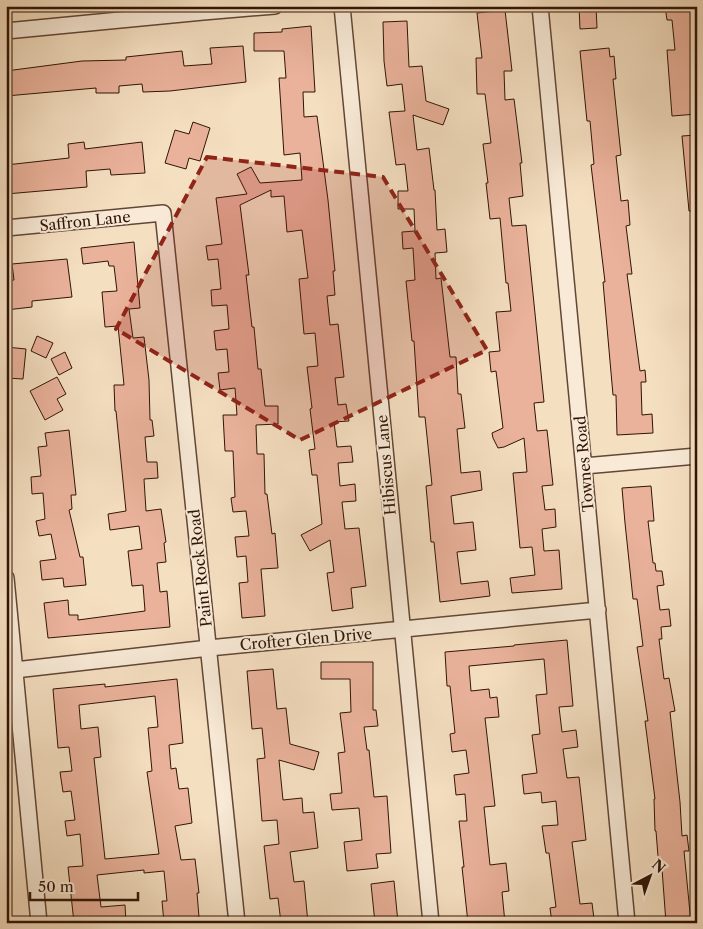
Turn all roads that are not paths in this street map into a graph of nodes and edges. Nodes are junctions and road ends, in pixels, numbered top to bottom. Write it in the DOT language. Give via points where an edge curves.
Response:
graph roads {
  1 [pos="275,6"];
  2 [pos="342,6"];
  3 [pos="540,6"];
  4 [pos="202,9"];
  5 [pos="6,30"];
  6 [pos="164,213"];
  7 [pos="6,228"];
  8 [pos="697,456"];
  9 [pos="584,466"];
  10 [pos="6,578"];
  11 [pos="598,610"];
  12 [pos="402,630"];
  13 [pos="209,648"];
  14 [pos="15,670"];
  15 [pos="39,923"];
  16 [pos="237,923"];
  17 [pos="431,923"];
  18 [pos="627,923"];
  1 -- 4 [label="street"];
  2 -- 12 [label="street, Hibiscus Lane"];
  3 -- 9 [label="street, Townes Road"];
  4 -- 5 [label="street"];
  6 -- 7 [label="street, Saffron Lane"];
  6 -- 13 [label="street, Paint Rock Road"];
  8 -- 9 [label="street"];
  9 -- 11 [label="street, Townes Road"];
  10 -- 14 [label="street"];
  11 -- 12 [label="street, Crofter Glen Drive"];
  11 -- 18 [label="street, Townes Road"];
  12 -- 13 [label="street, Crofter Glen Drive"];
  12 -- 17 [label="street, Hibiscus Lane"];
  13 -- 14 [label="street, Crofter Glen Drive"];
  13 -- 16 [label="street, Paint Rock Road"];
  14 -- 15 [label="street"];
}
